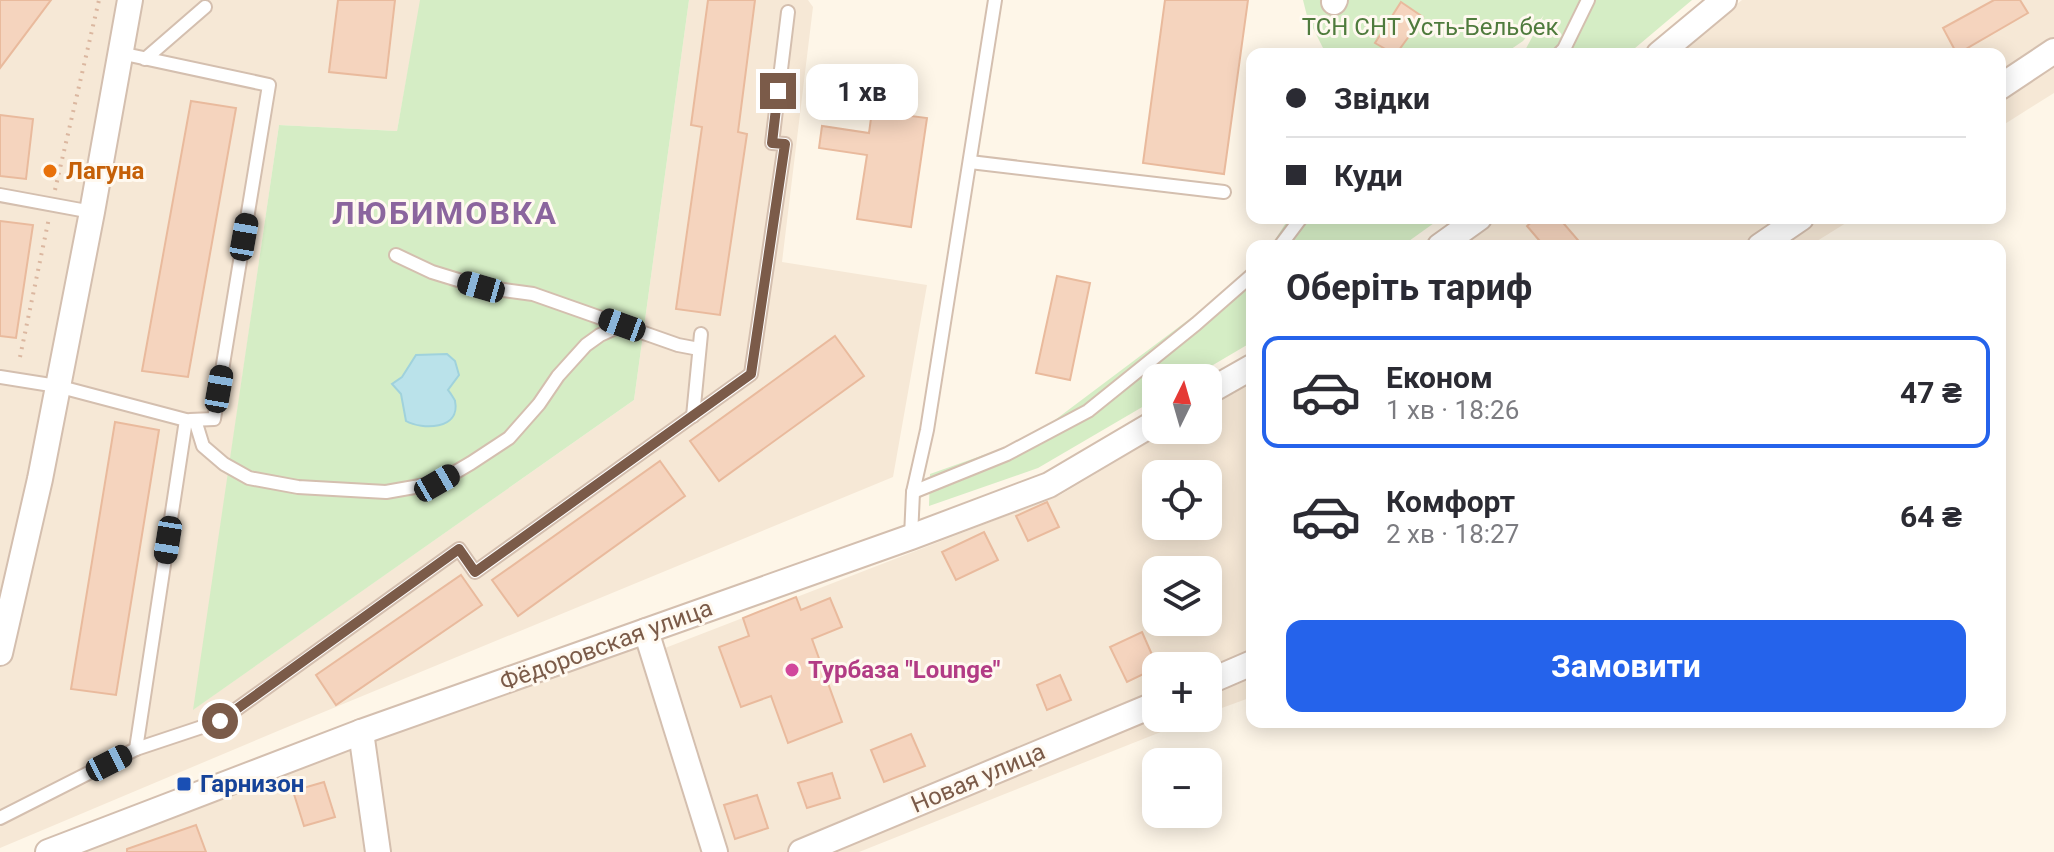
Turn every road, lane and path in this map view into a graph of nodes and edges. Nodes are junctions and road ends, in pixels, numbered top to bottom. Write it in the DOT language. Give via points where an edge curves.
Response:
graph roads {
  1 [pos="99,0"];
  2 [pos="130,0"];
  3 [pos="995,0"];
  4 [pos="1588,0"];
  5 [pos="1724,0"];
  6 [pos="205,7"];
  7 [pos="788,12"];
  8 [pos="1564,48"];
  9 [pos="1666,48"];
  10 [pos="2054,51"];
  11 [pos="120,53"];
  12 [pos="145,59"];
  13 [pos="2006,83"];
  14 [pos="970,162"];
  15 [pos="1224,192"];
  16 [pos="0,195"];
  17 [pos="52,204"];
  18 [pos="92,212"];
  19 [pos="1471,224"];
  20 [pos="1792,224"];
  21 [pos="1448,240"];
  22 [pos="1769,240"];
  23 [pos="396,255"];
  24 [pos="1246,280"];
  25 [pos="622,325"];
  26 [pos="701,334"];
  27 [pos="699,349"];
  28 [pos="20,357"];
  29 [pos="1246,370"];
  30 [pos="0,377"];
  31 [pos="1222,384"];
  32 [pos="57,386"];
  33 [pos="693,416"];
  34 [pos="191,420"];
  35 [pos="1142,430"];
  36 [pos="913,492"];
  37 [pos="911,537"];
  38 [pos="646,631"];
  39 [pos="0,653"];
  40 [pos="1246,666"];
  41 [pos="1222,676"];
  42 [pos="1142,710"];
  43 [pos="361,732"];
  44 [pos="136,749"];
  45 [pos="0,818"];
  46 [pos="48,852"];
  47 [pos="378,852"];
  48 [pos="715,852"];
  49 [pos="801,852"];
  1 -- 17 [label="path"];
  2 -- 11 [label="street"];
  3 -- 14 [label="lane"];
  4 -- 8 [label="lane"];
  5 -- 9 [label="street"];
  6 -- 12 [label="lane"];
  7 -- 33 [label="lane" via="772,143 785,144 751,374"];
  10 -- 13 [label="street"];
  11 -- 12 [label="lane"];
  11 -- 18 [label="street"];
  12 -- 34 [label="lane" via="269,85 214,419"];
  14 -- 15 [label="lane"];
  14 -- 36 [label="lane"];
  16 -- 17 [label="lane"];
  17 -- 18 [label="lane"];
  17 -- 28 [label="path"];
  18 -- 32 [label="street"];
  19 -- 21 [label="street"];
  20 -- 22 [label="street"];
  23 -- 25 [label="lane" via="432,272 481,287 533,294"];
  24 -- 36 [label="lane" via="1088,411 1007,454"];
  25 -- 27 [label="lane"];
  25 -- 34 [label="lane" via="586,345 509,438 437,483 386,492 249,478 203,446"];
  26 -- 27 [label="lane"];
  27 -- 33 [label="lane"];
  29 -- 31 [label="street"];
  30 -- 32 [label="lane"];
  32 -- 34 [label="lane"];
  32 -- 39 [label="street"];
  33 -- 44 [label="lane" via="475,572 459,549 220,721"];
  34 -- 44 [label="lane"];
  35 -- 37 [label="street, Фёдоровская улица" via="1049,485"];
  36 -- 37 [label="lane"];
  37 -- 38 [label="street, Фёдоровская улица"];
  38 -- 43 [label="street, Фёдоровская улица"];
  38 -- 48 [label="street"];
  40 -- 41 [label="street"];
  42 -- 49 [label="street, Новая улица"];
  43 -- 46 [label="street, Фёдоровская улица"];
  43 -- 47 [label="street"];
  44 -- 45 [label="lane"];
}
